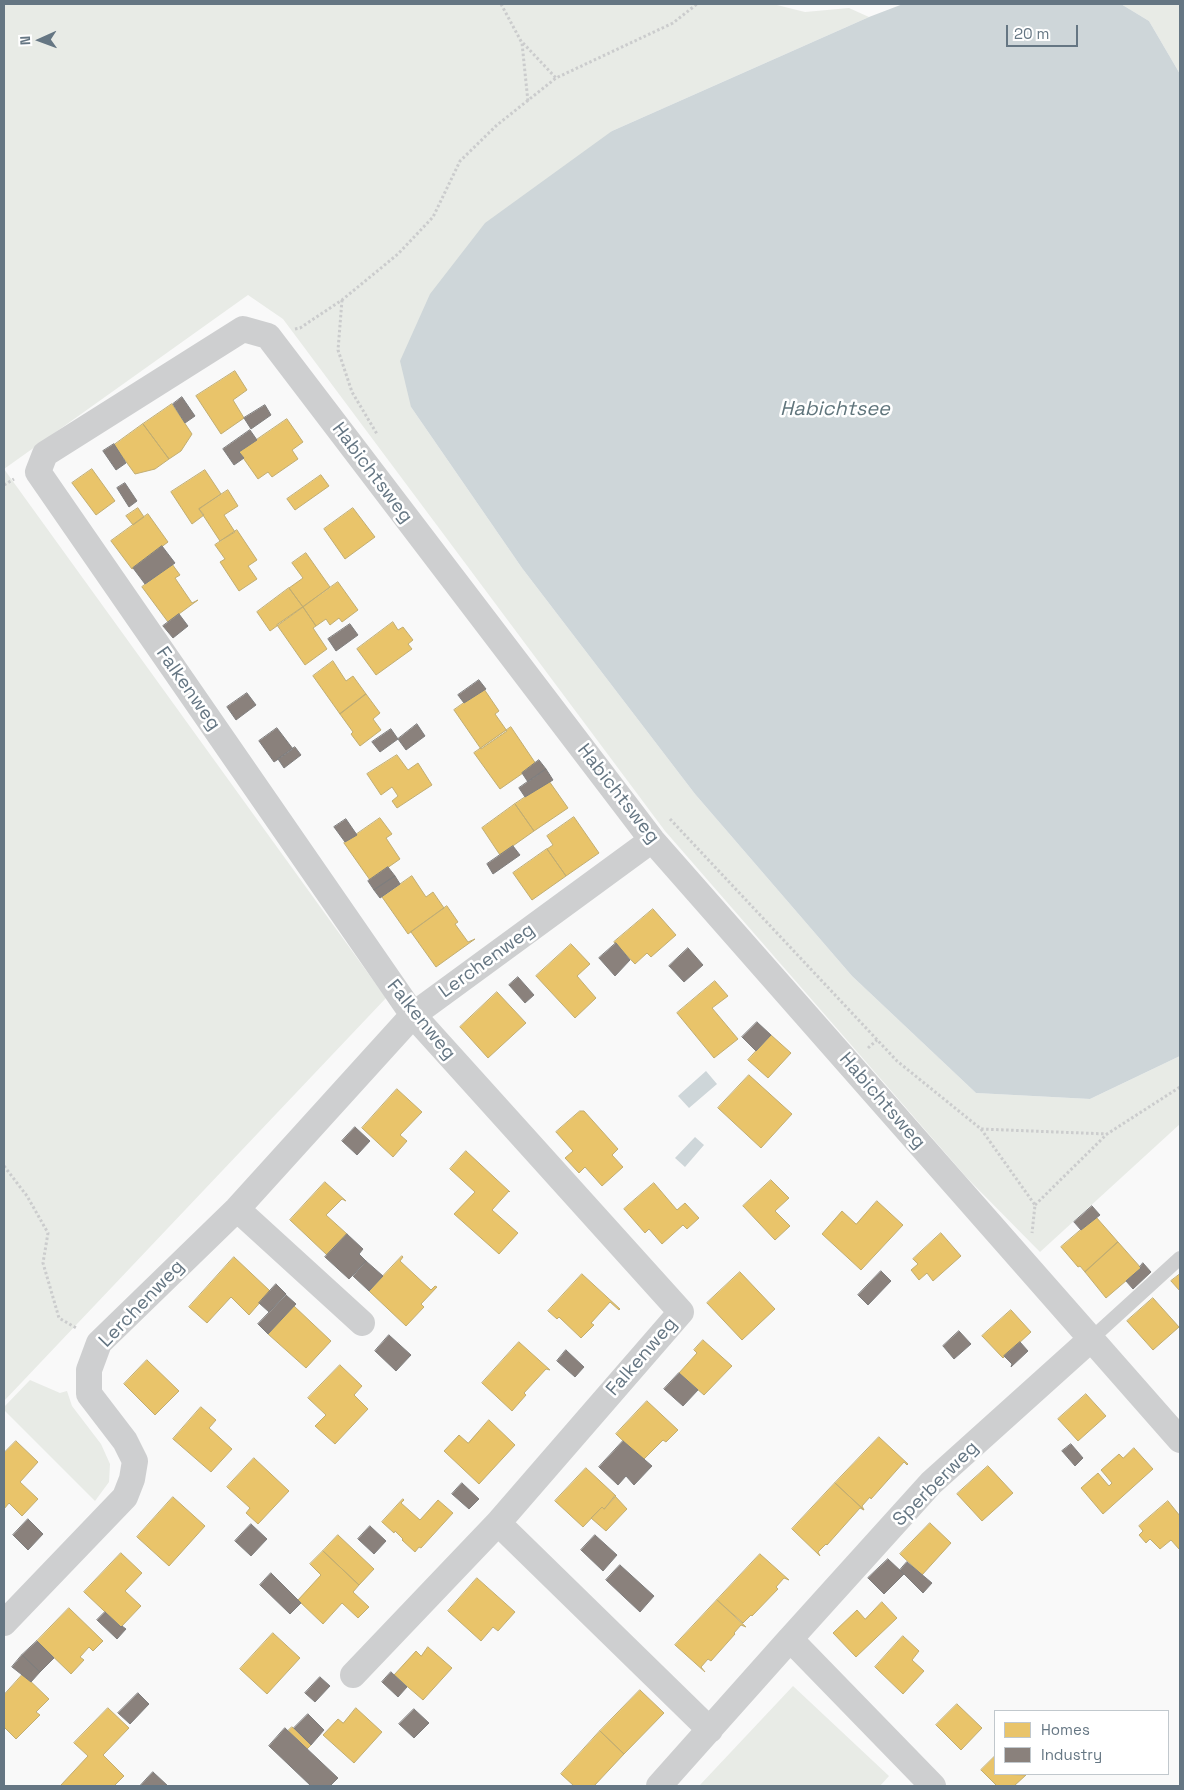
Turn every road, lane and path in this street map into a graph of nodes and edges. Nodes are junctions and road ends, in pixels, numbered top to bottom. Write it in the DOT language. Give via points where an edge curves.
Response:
graph roads {
  1 [pos="501,4"];
  2 [pos="697,4"];
  3 [pos="522,43"];
  4 [pos="556,78"];
  5 [pos="528,102"];
  6 [pos="342,300"];
  7 [pos="268,336"];
  8 [pos="382,442"];
  9 [pos="667,815"];
  10 [pos="652,840"];
  11 [pos="413,1015"];
  12 [pos="1180,1087"];
  13 [pos="981,1129"];
  14 [pos="1107,1134"];
  15 [pos="4,1166"];
  16 [pos="237,1209"];
  17 [pos="1180,1258"];
  18 [pos="362,1323"];
  19 [pos="1091,1339"];
  20 [pos="99,1343"];
  21 [pos="1180,1440"];
  22 [pos="498,1523"];
  23 [pos="4,1623"];
  24 [pos="790,1639"];
  25 [pos="354,1675"];
  26 [pos="710,1730"];
  27 [pos="659,1786"];
  28 [pos="933,1786"];
  1 -- 3 [label="path"];
  2 -- 4 [label="path" via="673,23"];
  3 -- 4 [label="path"];
  3 -- 5 [label="path"];
  4 -- 5 [label="path"];
  5 -- 6 [label="path" via="497,125 460,161 433,217 398,254"];
  6 -- 7 [label="path" via="300,328"];
  6 -- 8 [label="path" via="338,350 352,392"];
  7 -- 10 [label="street, Habichtsweg"];
  7 -- 11 [label="street, Falkenweg" via="243,329 45,454 38,472"];
  9 -- 13 [label="path" via="897,1061"];
  10 -- 11 [label="street, Lerchenweg"];
  10 -- 19 [label="street, Habichtsweg"];
  11 -- 16 [label="street, Lerchenweg"];
  11 -- 22 [label="street, Falkenweg" via="681,1312"];
  12 -- 14 [label="path"];
  13 -- 14 [label="path"];
  13 -- 14 [label="path" via="1035,1205"];
  15 -- 20 [label="path" via="27,1196 48,1233 43,1263 59,1318"];
  16 -- 18 [label="street"];
  16 -- 20 [label="street, Lerchenweg"];
  17 -- 19 [label="lane"];
  19 -- 21 [label="street, Habichtsweg"];
  19 -- 24 [label="street, Sperberweg" via="932,1483"];
  20 -- 23 [label="street, Lerchenweg" via="89,1370 89,1394 136,1461 132,1479 125,1497"];
  22 -- 25 [label="street, Falkenweg"];
  22 -- 26 [label="street"];
  24 -- 26 [label="street, Sperberweg"];
  24 -- 28 [label="street"];
  26 -- 27 [label="street, Sperberweg"];
}
